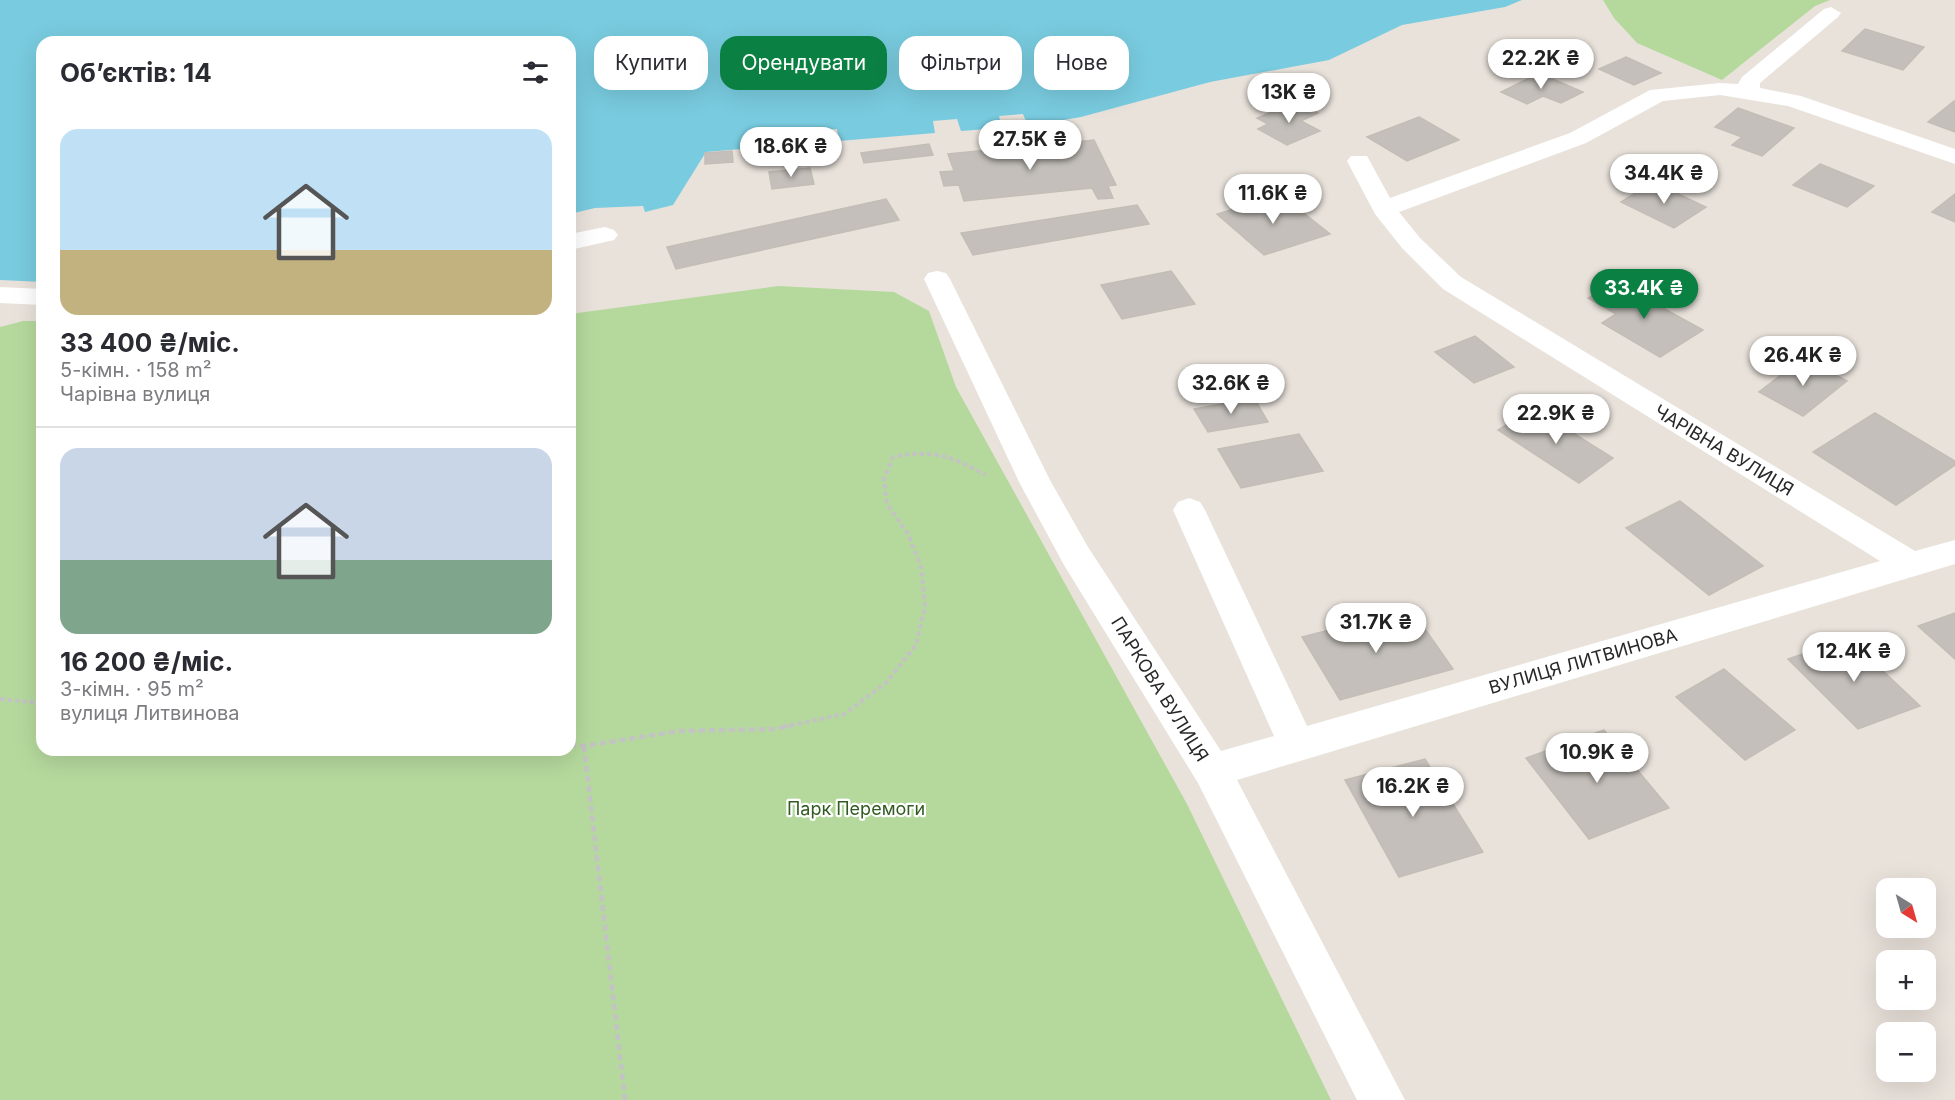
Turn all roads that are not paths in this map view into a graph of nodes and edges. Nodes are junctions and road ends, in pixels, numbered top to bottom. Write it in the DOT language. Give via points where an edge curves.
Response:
graph roads {
  1 [pos="1831,13"];
  2 [pos="1749,92"];
  3 [pos="1955,157"];
  4 [pos="1359,161"];
  5 [pos="1384,209"];
  6 [pos="605,235"];
  7 [pos="576,241"];
  8 [pos="938,279"];
  9 [pos="0,295"];
  10 [pos="36,297"];
  11 [pos="1189,510"];
  12 [pos="1955,552"];
  13 [pos="1912,565"];
  14 [pos="1298,745"];
  15 [pos="1212,771"];
  16 [pos="1382,1100"];
  1 -- 2 [label="street" via="1749,81"];
  2 -- 3 [label="street" via="1793,102"];
  2 -- 5 [label="street" via="1720,89 1658,95 1578,138"];
  4 -- 5 [label="street, ЧАРІВНА ВУЛИЦЯ"];
  5 -- 13 [label="street, ЧАРІВНА ВУЛИЦЯ" via="1411,243 1452,283"];
  6 -- 7 [label="street"];
  8 -- 15 [label="street, ПАРКОВА ВУЛИЦЯ" via="1065,537"];
  9 -- 10 [label="street"];
  11 -- 14 [label="street"];
  12 -- 13 [label="street, ВУЛИЦЯ ЛИТВИНОВА"];
  13 -- 14 [label="street, ВУЛИЦЯ ЛИТВИНОВА"];
  14 -- 15 [label="street, ВУЛИЦЯ ЛИТВИНОВА"];
  15 -- 16 [label="street, ПАРКОВА ВУЛИЦЯ"];
}
